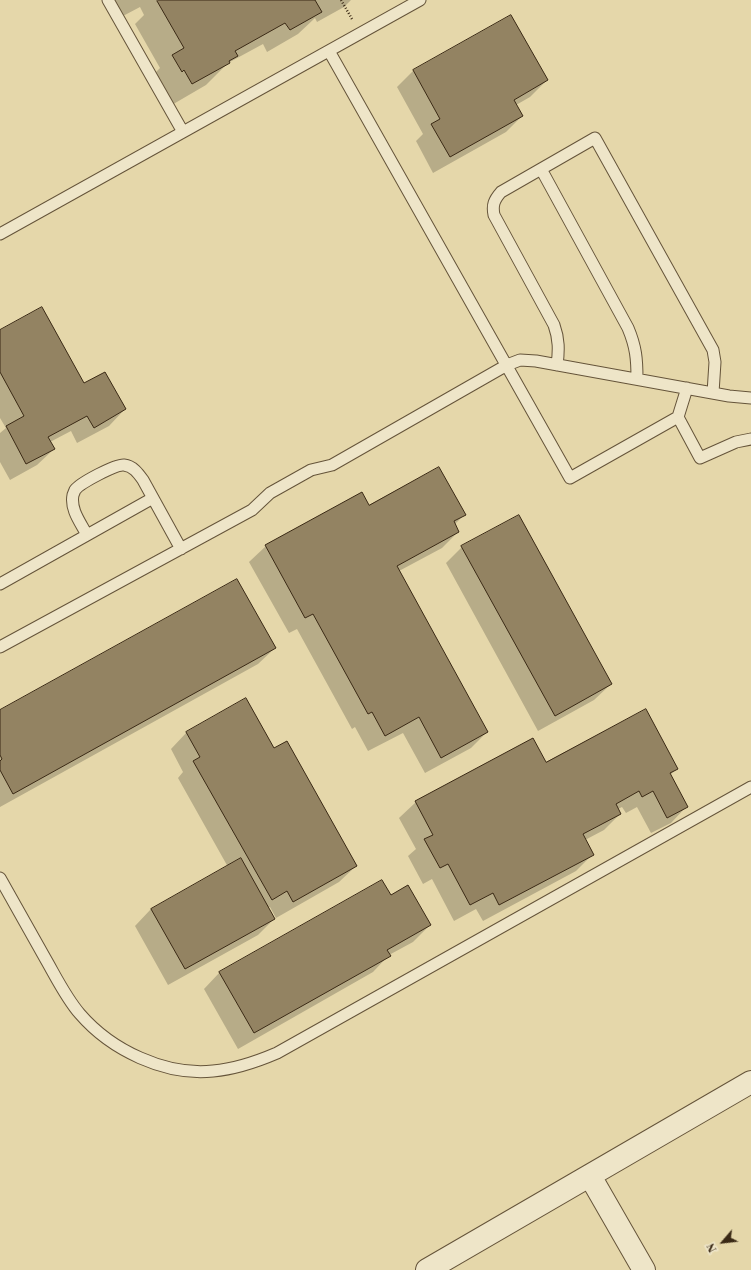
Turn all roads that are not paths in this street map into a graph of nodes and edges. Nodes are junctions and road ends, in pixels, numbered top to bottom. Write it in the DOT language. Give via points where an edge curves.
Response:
graph roads {
  1 [pos="108,0"];
  2 [pos="420,0"];
  3 [pos="329,51"];
  4 [pos="183,132"];
  5 [pos="541,169"];
  6 [pos="0,234"];
  7 [pos="507,365"];
  8 [pos="557,365"];
  9 [pos="637,379"];
  10 [pos="687,388"];
  11 [pos="713,393"];
  12 [pos="751,398"];
  13 [pos="678,417"];
  14 [pos="751,440"];
  15 [pos="153,498"];
  16 [pos="87,536"];
  17 [pos="181,549"];
  18 [pos="0,584"];
  19 [pos="0,647"];
  20 [pos="751,787"];
  21 [pos="0,878"];
  22 [pos="751,1082"];
  23 [pos="590,1176"];
  24 [pos="427,1270"];
  25 [pos="644,1270"];
  1 -- 4 [label="lane"];
  2 -- 3 [label="lane"];
  3 -- 4 [label="lane"];
  3 -- 7 [label="lane"];
  4 -- 6 [label="lane"];
  5 -- 8 [label="lane" via="501,192 494,199 492,208 554,325 559,346"];
  5 -- 9 [label="lane" via="628,328 637,357"];
  5 -- 11 [label="lane" via="595,138 713,350"];
  7 -- 8 [label="lane" via="520,360"];
  7 -- 13 [label="lane" via="570,478"];
  7 -- 17 [label="lane" via="332,465 311,470 270,493 252,510"];
  8 -- 9 [label="lane"];
  9 -- 10 [label="lane"];
  10 -- 11 [label="lane"];
  10 -- 13 [label="lane"];
  11 -- 12 [label="lane"];
  13 -- 14 [label="lane" via="700,458 736,442"];
  15 -- 16 [label="lane"];
  15 -- 16 [label="lane" via="137,472 126,465 120,464 81,485 73,495 73,502 74,510"];
  15 -- 17 [label="lane"];
  16 -- 18 [label="lane"];
  17 -- 19 [label="lane"];
  20 -- 21 [label="lane" via="277,1053 242,1066 211,1071 192,1071 154,1063 123,1049 94,1028 60,986"];
  22 -- 23 [label="street"];
  23 -- 24 [label="street"];
  23 -- 25 [label="street"];
}
